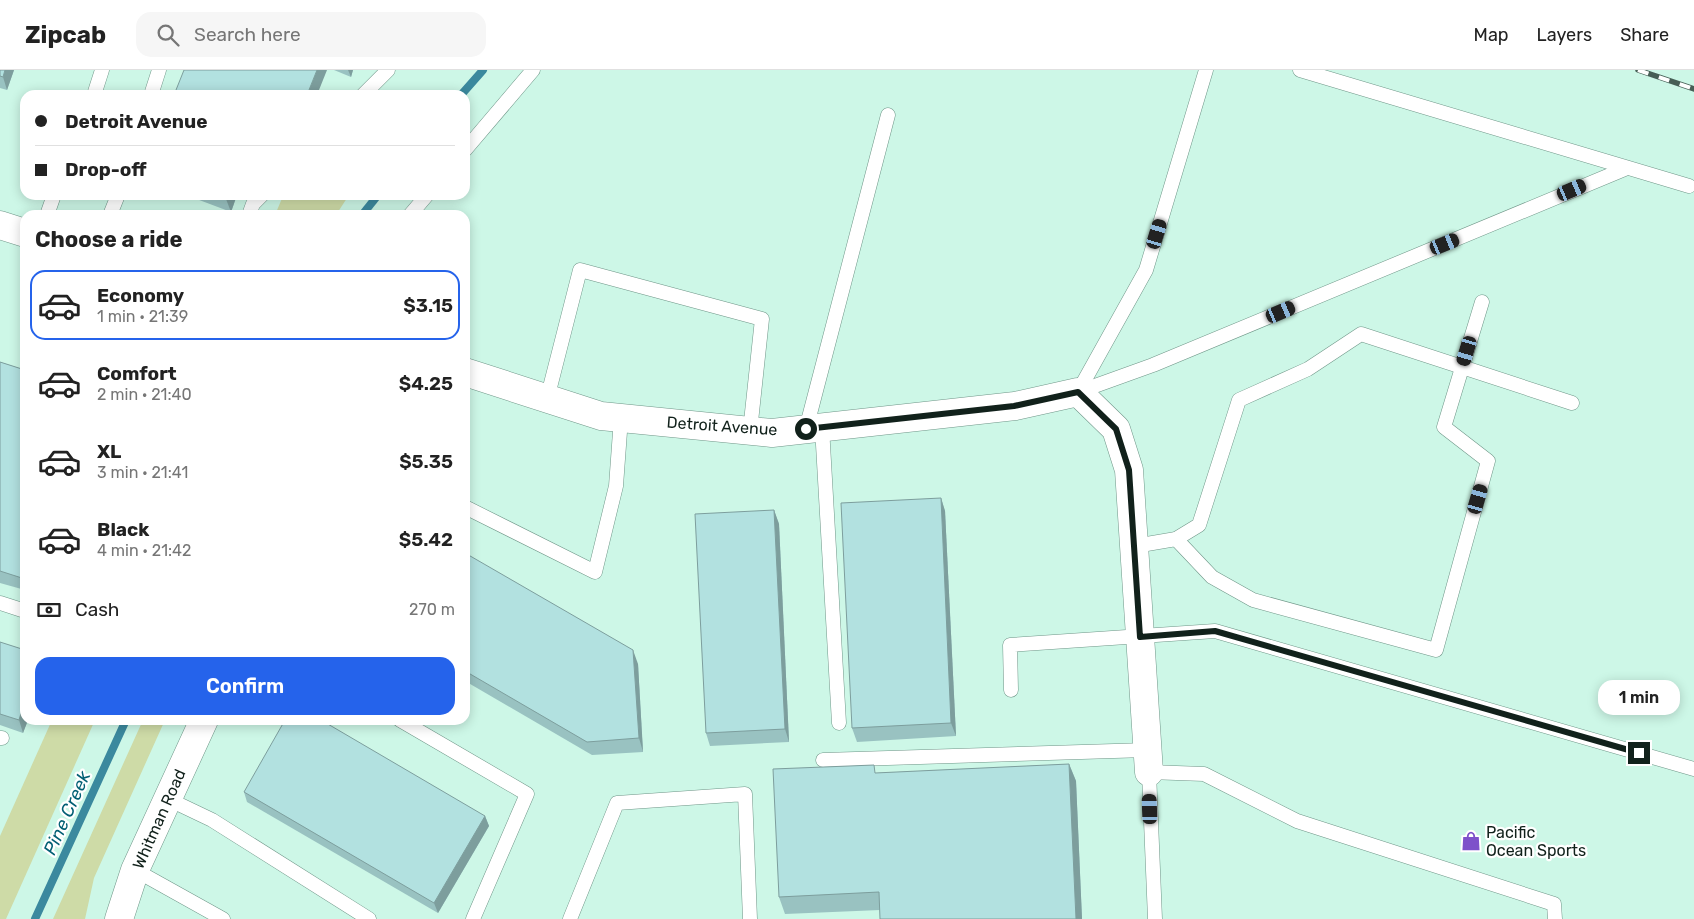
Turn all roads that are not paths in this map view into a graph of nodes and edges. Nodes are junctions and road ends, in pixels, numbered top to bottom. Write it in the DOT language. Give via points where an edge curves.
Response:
graph roads {
  1 [pos="102,70"];
  2 [pos="159,70"];
  3 [pos="388,70"];
  4 [pos="533,70"];
  5 [pos="1206,70"];
  6 [pos="1300,70"];
  7 [pos="96,90"];
  8 [pos="153,90"];
  9 [pos="368,90"];
  10 [pos="888,114"];
  11 [pos="470,144"];
  12 [pos="1627,168"];
  13 [pos="1690,186"];
  14 [pos="423,200"];
  15 [pos="414,210"];
  16 [pos="0,225"];
  17 [pos="20,231"];
  18 [pos="1482,302"];
  19 [pos="1462,367"];
  20 [pos="470,374"];
  21 [pos="1078,392"];
  22 [pos="548,399"];
  23 [pos="1572,403"];
  24 [pos="622,418"];
  25 [pos="814,428"];
  26 [pos="750,431"];
  27 [pos="470,509"];
  28 [pos="1176,539"];
  29 [pos="1135,546"];
  30 [pos="0,603"];
  31 [pos="20,609"];
  32 [pos="1140,637"];
  33 [pos="1011,690"];
  34 [pos="839,723"];
  35 [pos="202,725"];
  36 [pos="409,725"];
  37 [pos="823,760"];
  38 [pos="1148,761"];
  39 [pos="1694,769"];
  40 [pos="168,799"];
  41 [pos="135,870"];
  42 [pos="119,919"];
  43 [pos="223,919"];
  44 [pos="369,919"];
  45 [pos="473,919"];
  46 [pos="570,919"];
  47 [pos="750,919"];
  48 [pos="1155,919"];
  49 [pos="1555,919"];
  1 -- 7 [label="lane"];
  2 -- 8 [label="lane"];
  3 -- 9 [label="lane"];
  4 -- 11 [label="lane"];
  5 -- 21 [label="lane" via="1146,270"];
  6 -- 12 [label="lane"];
  10 -- 25 [label="lane"];
  12 -- 13 [label="lane"];
  12 -- 21 [label="lane" via="1153,365"];
  14 -- 15 [label="lane"];
  16 -- 17 [label="street"];
  18 -- 19 [label="lane"];
  19 -- 23 [label="lane"];
  19 -- 28 [label="lane" via="1361,334 1308,370 1239,400 1199,525"];
  19 -- 28 [label="lane" via="1444,427 1488,461 1436,650 1253,600 1212,577"];
  20 -- 22 [label="street, Detroit Avenue"];
  21 -- 25 [label="street, Detroit Avenue" via="1014,406"];
  21 -- 29 [label="street" via="1116,429 1129,470"];
  22 -- 24 [label="street, Detroit Avenue" via="601,416"];
  22 -- 26 [label="lane" via="580,270 762,319"];
  24 -- 26 [label="street, Detroit Avenue"];
  24 -- 27 [label="lane" via="616,486 596,572"];
  25 -- 26 [label="street, Detroit Avenue" via="772,433"];
  25 -- 34 [label="lane"];
  28 -- 29 [label="lane"];
  29 -- 32 [label="street"];
  30 -- 31 [label="lane"];
  32 -- 33 [label="lane" via="1010,645"];
  32 -- 38 [label="street"];
  32 -- 39 [label="lane" via="1215,631"];
  35 -- 40 [label="street, Whitman Road"];
  36 -- 45 [label="lane" via="527,794"];
  37 -- 38 [label="lane"];
  38 -- 48 [label="lane"];
  38 -- 49 [label="lane" via="1204,774 1297,821 1554,904"];
  40 -- 41 [label="street, Whitman Road"];
  40 -- 44 [label="lane" via="212,820"];
  41 -- 42 [label="street, Whitman Road"];
  41 -- 43 [label="lane"];
  46 -- 47 [label="lane" via="617,803 745,794"];
}
